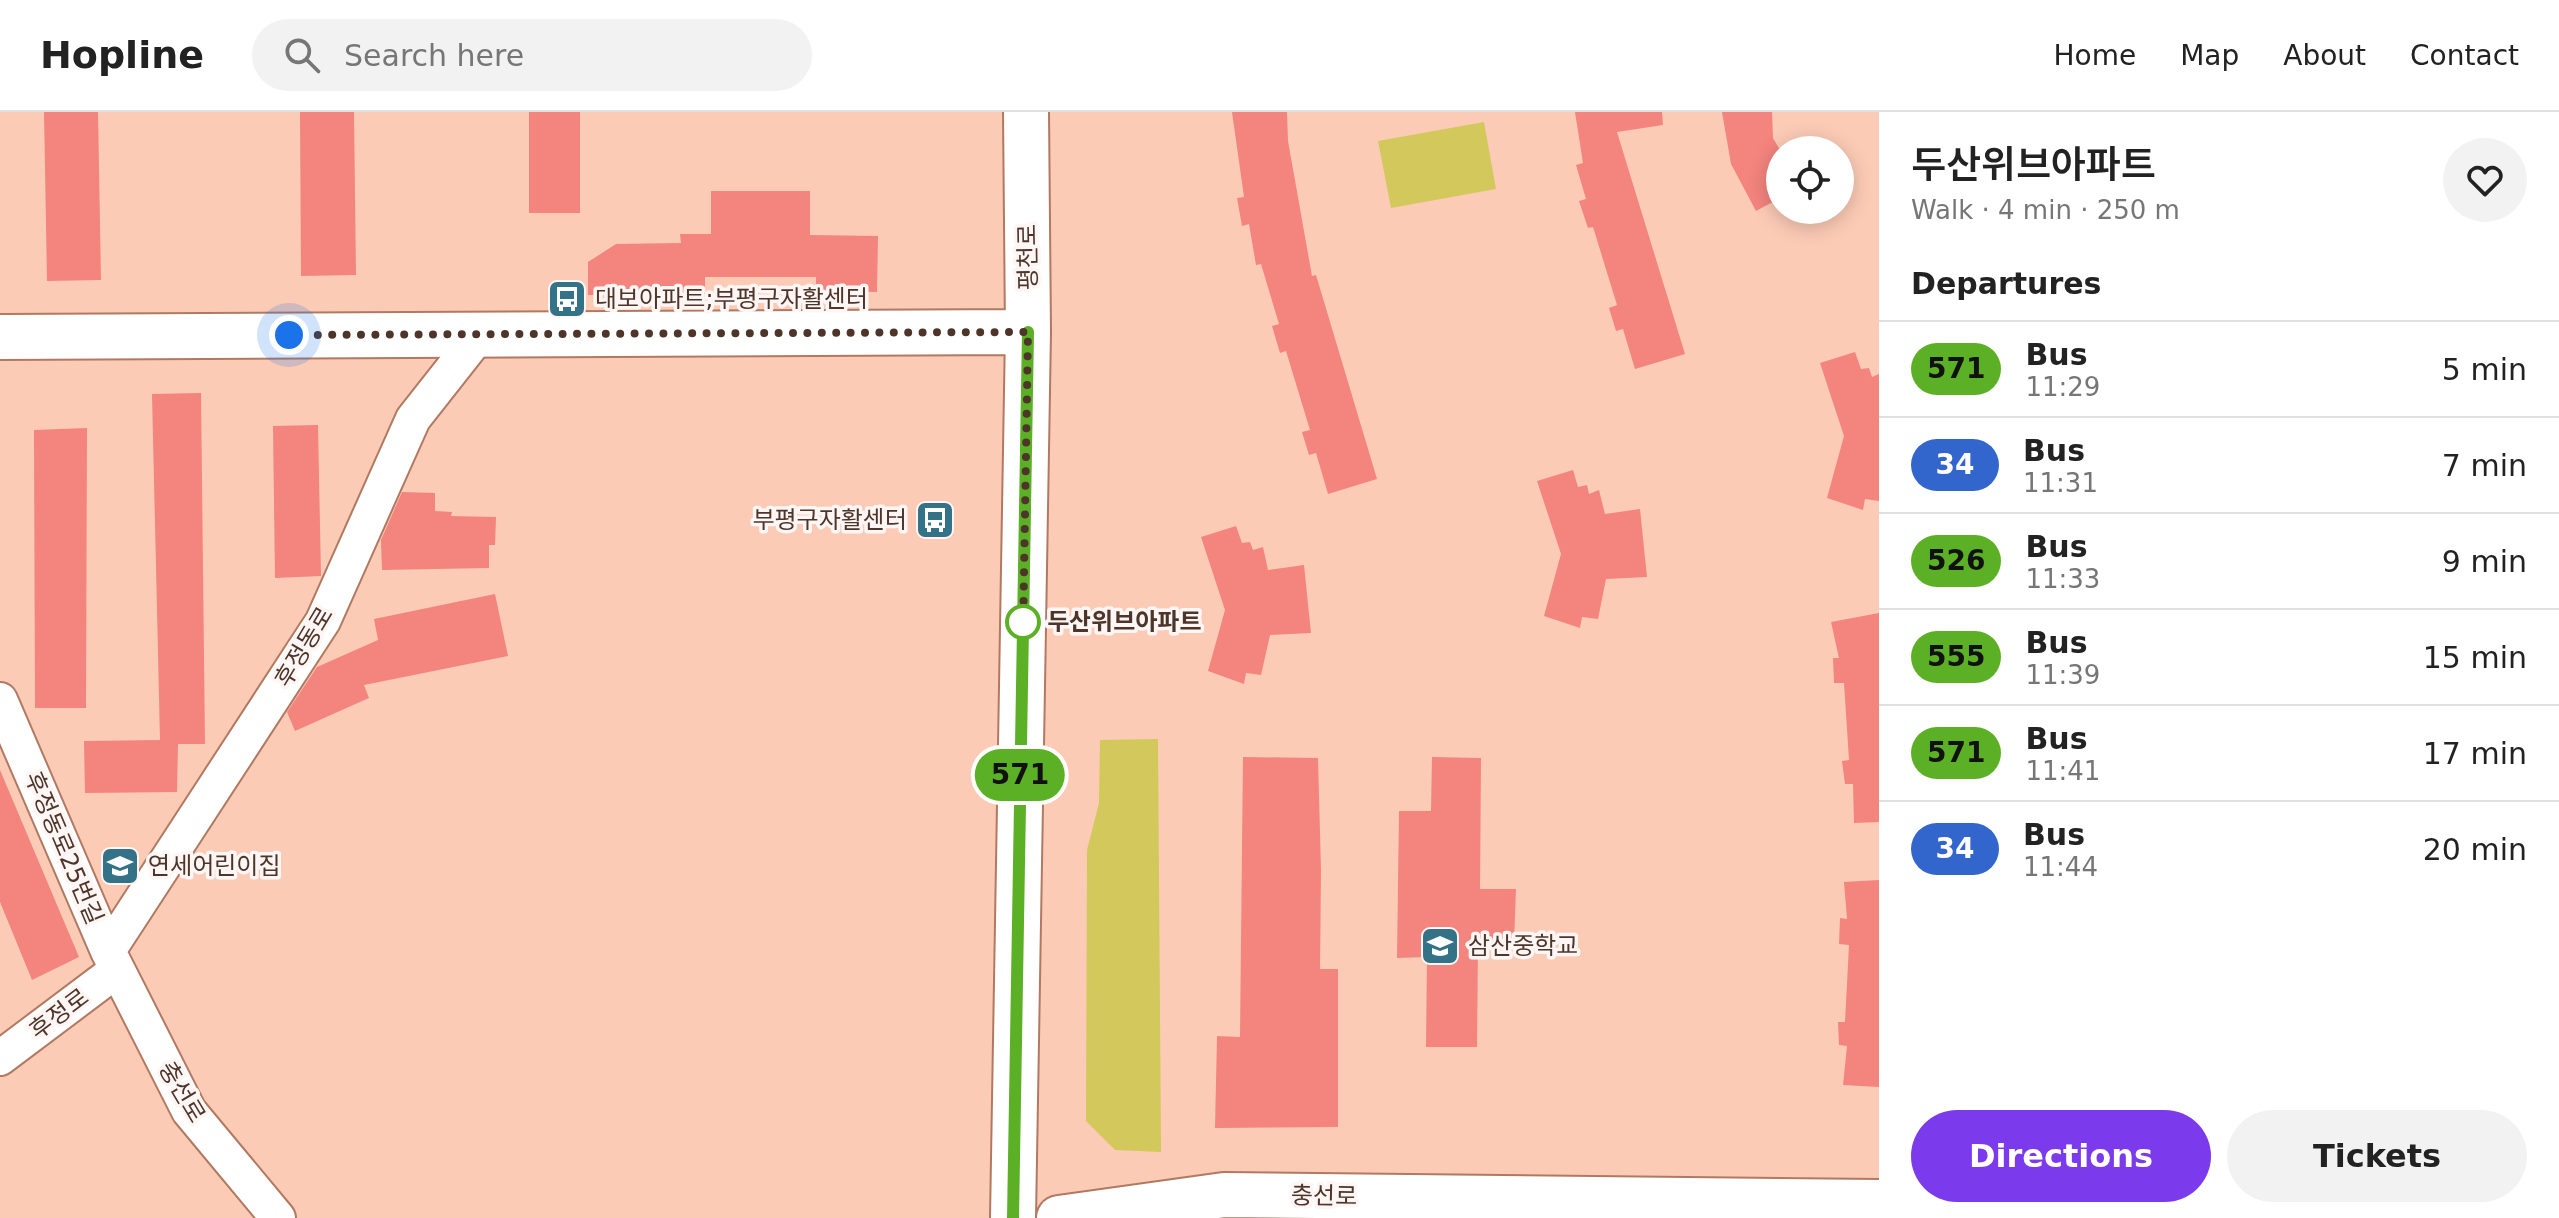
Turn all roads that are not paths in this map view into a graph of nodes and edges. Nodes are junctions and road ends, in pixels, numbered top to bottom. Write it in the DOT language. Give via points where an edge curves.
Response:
graph roads {
  1 [pos="1026,112"];
  2 [pos="1028,332"];
  3 [pos="480,334"];
  4 [pos="0,337"];
  5 [pos="0,700"];
  6 [pos="113,961"];
  7 [pos="0,1058"];
  8 [pos="1879,1202"];
  9 [pos="1774,1210"];
  10 [pos="278,1218"];
  11 [pos="1013,1218"];
  12 [pos="1059,1218"];
  1 -- 2 [label="street, 평천로"];
  2 -- 3 [label="street"];
  2 -- 11 [label="street, 평천로"];
  3 -- 4 [label="street"];
  3 -- 6 [label="street, 후정동로" via="413,419 323,621"];
  5 -- 6 [label="street, 후정동로25번길"];
  6 -- 7 [label="street, 후정로"];
  6 -- 10 [label="street, 충선로" via="189,1111"];
  8 -- 9 [label="street, 충선로"];
  9 -- 12 [label="street, 충선로" via="1224,1195"];
}
